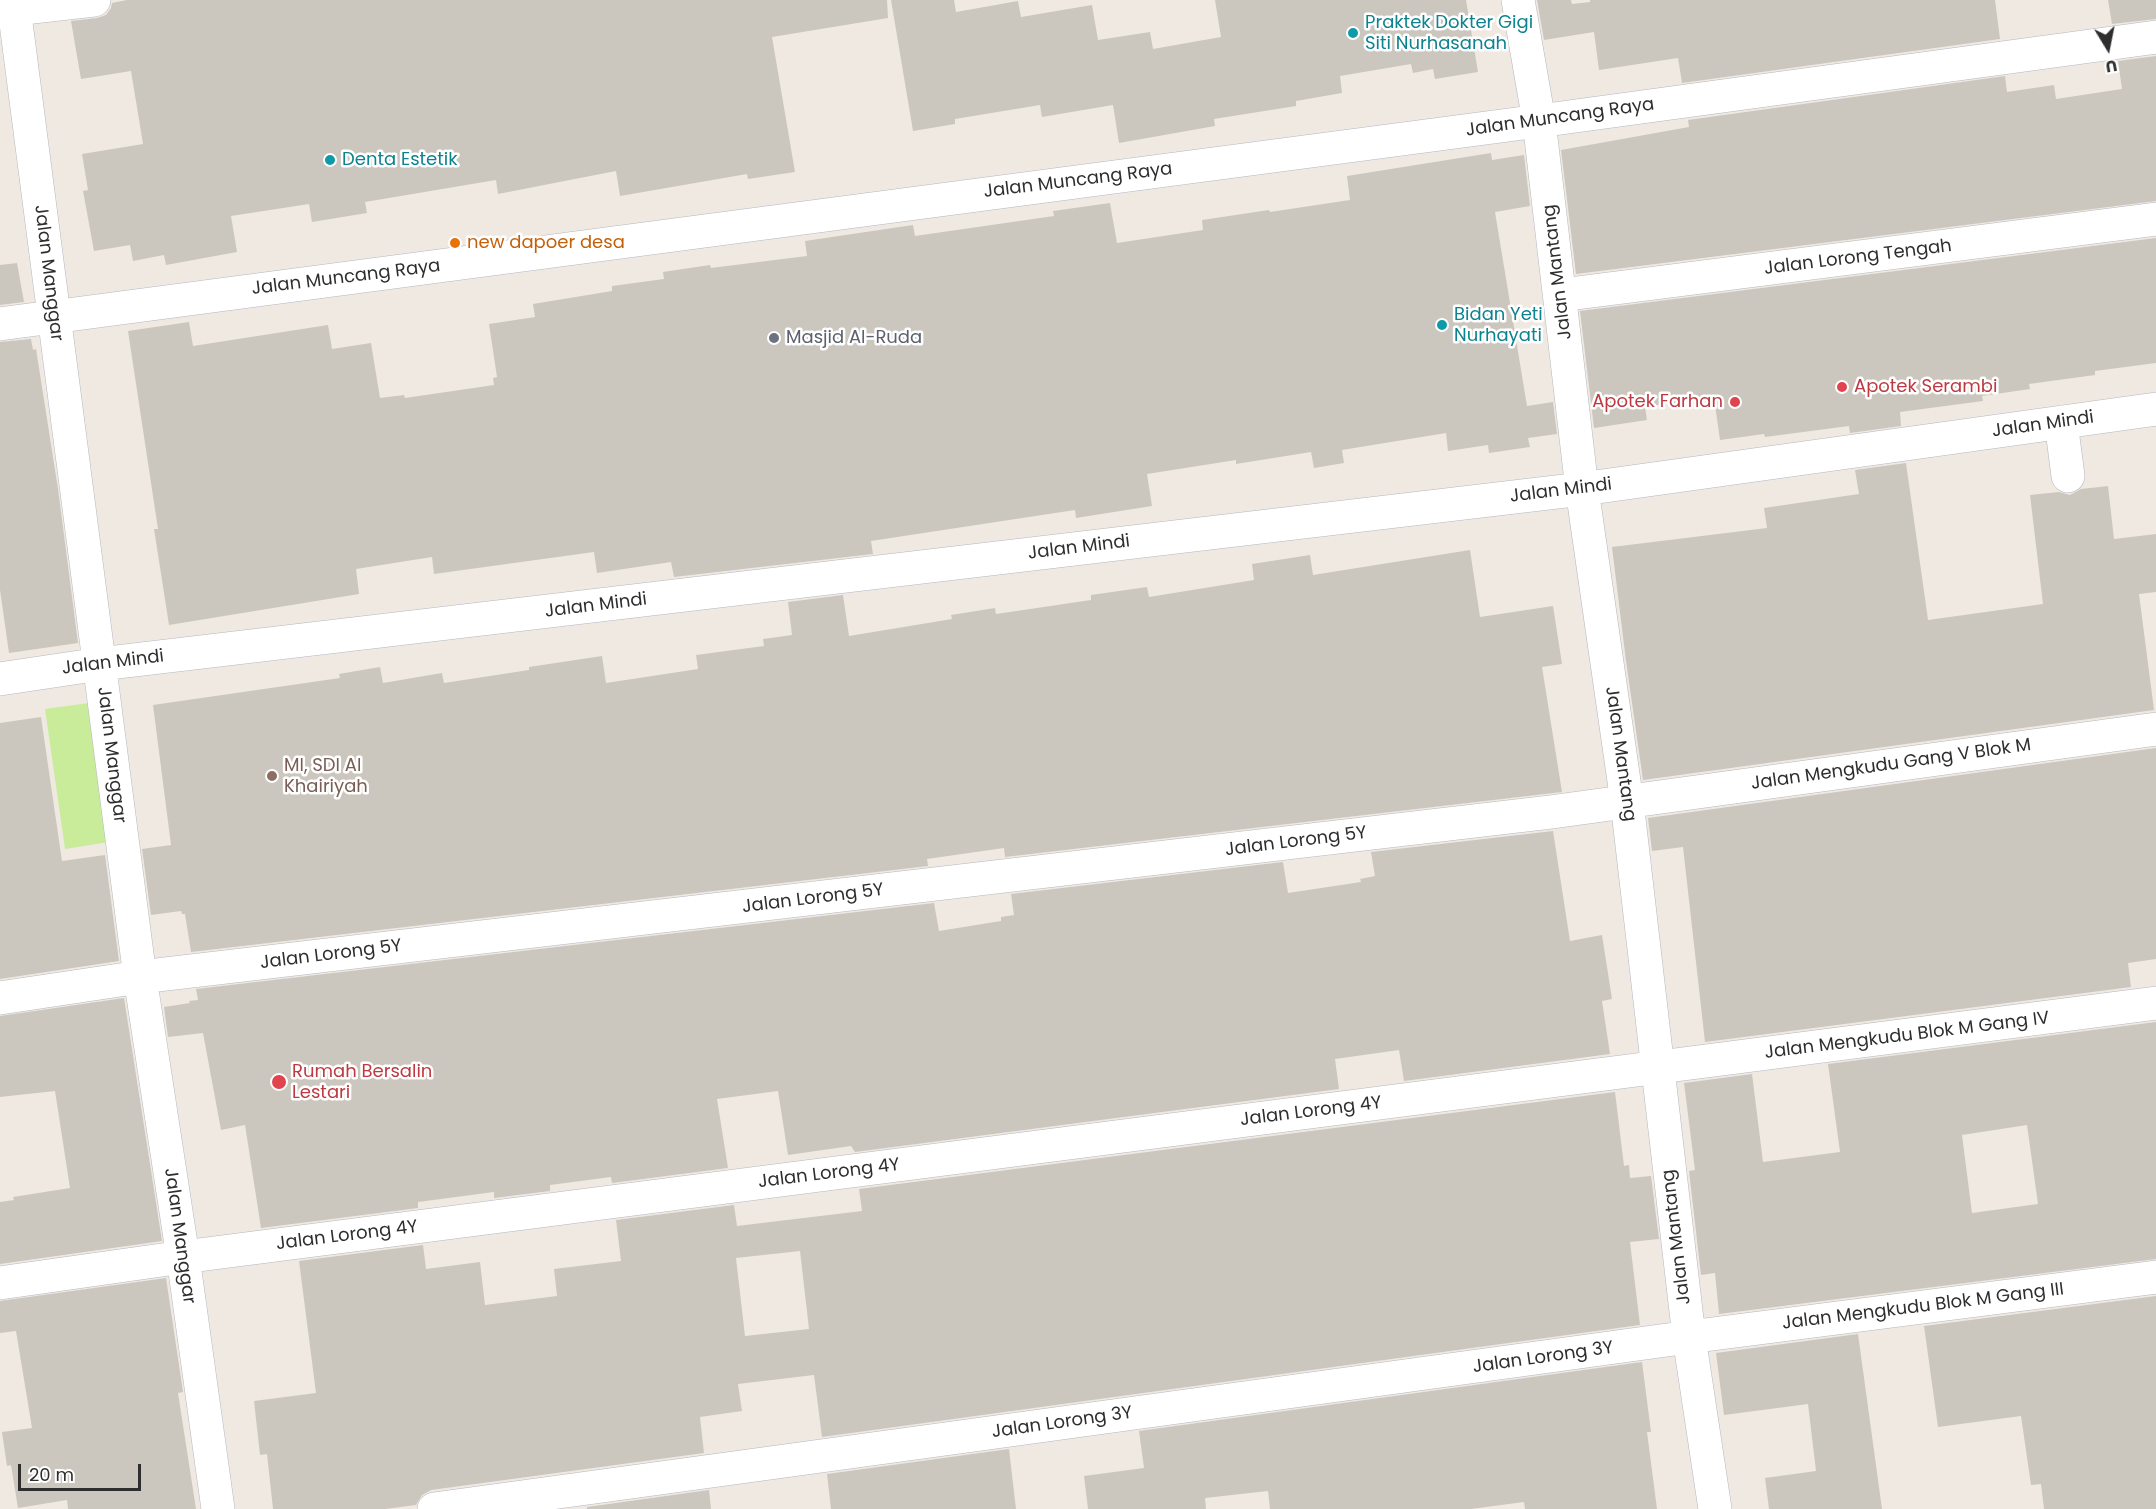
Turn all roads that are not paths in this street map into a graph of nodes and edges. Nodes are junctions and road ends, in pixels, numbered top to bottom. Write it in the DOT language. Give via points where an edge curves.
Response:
graph roads {
  1 [pos="94,0"];
  2 [pos="1518,0"];
  3 [pos="14,5"];
  4 [pos="2156,37"];
  5 [pos="1539,121"];
  6 [pos="2156,219"];
  7 [pos="1561,295"];
  8 [pos="54,316"];
  9 [pos="0,324"];
  10 [pos="2156,409"];
  11 [pos="2061,422"];
  12 [pos="2068,476"];
  13 [pos="1582,489"];
  14 [pos="100,664"];
  15 [pos="0,679"];
  16 [pos="2156,729"];
  17 [pos="1627,802"];
  18 [pos="140,977"];
  19 [pos="0,998"];
  20 [pos="2156,1003"];
  21 [pos="1657,1067"];
  22 [pos="183,1257"];
  23 [pos="2156,1276"];
  24 [pos="0,1283"];
  25 [pos="1689,1337"];
  26 [pos="218,1509"];
  27 [pos="434,1509"];
  28 [pos="1714,1509"];
  1 -- 3 [label="street"];
  2 -- 5 [label="street, Jalan Mantang"];
  3 -- 8 [label="street, Jalan Manggar"];
  4 -- 5 [label="street, Jalan Muncang Raya"];
  5 -- 7 [label="street, Jalan Mantang"];
  5 -- 8 [label="street, Jalan Muncang Raya"];
  6 -- 7 [label="street, Jalan Lorong Tengah"];
  7 -- 13 [label="street, Jalan Mantang"];
  8 -- 9 [label="street, Jalan Muncang Raya"];
  8 -- 14 [label="street, Jalan Manggar"];
  10 -- 11 [label="street, Jalan Mindi"];
  11 -- 12 [label="street"];
  11 -- 13 [label="street, Jalan Mindi"];
  13 -- 14 [label="street, Jalan Mindi"];
  13 -- 17 [label="street, Jalan Mantang"];
  14 -- 15 [label="street, Jalan Mindi"];
  14 -- 18 [label="street, Jalan Manggar"];
  16 -- 17 [label="street, Jalan Mengkudu Gang V Blok M"];
  17 -- 18 [label="street, Jalan Lorong 5Y"];
  17 -- 21 [label="street, Jalan Mantang"];
  18 -- 19 [label="street, Jalan Lorong 5Y"];
  18 -- 22 [label="street, Jalan Manggar"];
  20 -- 21 [label="street, Jalan Mengkudu Blok M Gang IV"];
  21 -- 22 [label="street, Jalan Lorong 4Y"];
  21 -- 25 [label="street, Jalan Mantang"];
  22 -- 24 [label="street, Jalan Lorong 4Y"];
  22 -- 26 [label="street, Jalan Manggar"];
  23 -- 25 [label="street, Jalan Mengkudu Blok M Gang III"];
  25 -- 27 [label="street, Jalan Lorong 3Y"];
  25 -- 28 [label="street, Jalan Mantang"];
}
